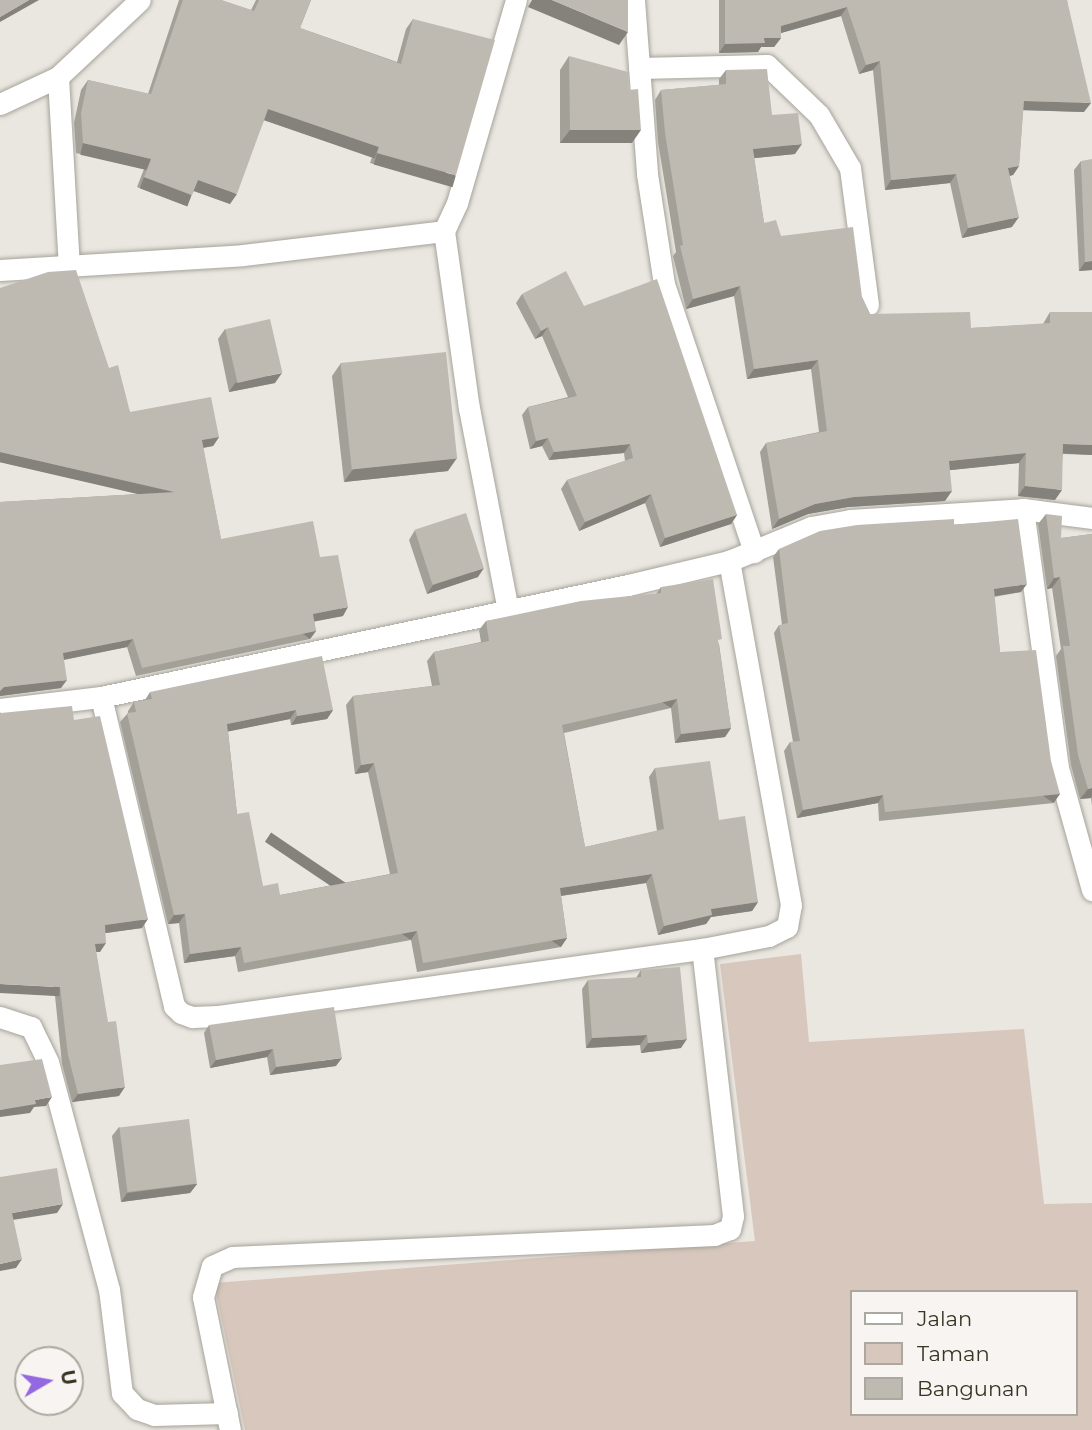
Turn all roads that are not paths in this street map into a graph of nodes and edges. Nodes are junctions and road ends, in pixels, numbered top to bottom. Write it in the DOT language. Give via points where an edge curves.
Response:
graph roads {
  1 [pos="140,0"];
  2 [pos="516,0"];
  3 [pos="634,0"];
  4 [pos="639,68"];
  5 [pos="58,77"];
  6 [pos="0,104"];
  7 [pos="444,230"];
  8 [pos="69,265"];
  9 [pos="0,270"];
  10 [pos="868,305"];
  11 [pos="1023,509"];
  12 [pos="1092,518"];
  13 [pos="754,551"];
  14 [pos="729,561"];
  15 [pos="508,611"];
  16 [pos="101,697"];
  17 [pos="0,709"];
  18 [pos="1092,890"];
  19 [pos="702,949"];
  20 [pos="0,1017"];
  21 [pos="228,1421"];
  1 -- 5 [label="street"];
  2 -- 7 [label="street" via="457,203"];
  3 -- 4 [label="street"];
  4 -- 10 [label="street" via="767,65 819,115 850,168"];
  4 -- 13 [label="street" via="647,174 664,284"];
  5 -- 6 [label="street"];
  5 -- 8 [label="street"];
  7 -- 8 [label="street" via="243,255"];
  7 -- 15 [label="street" via="469,408"];
  8 -- 9 [label="street"];
  11 -- 12 [label="street"];
  11 -- 13 [label="street" via="850,520 811,527"];
  11 -- 18 [label="street" via="1058,768"];
  13 -- 14 [label="street"];
  14 -- 15 [label="street"];
  14 -- 19 [label="street" via="791,905 787,927 769,936"];
  15 -- 16 [label="street"];
  16 -- 17 [label="street"];
  16 -- 19 [label="street" via="174,1006 181,1013 218,1016"];
  19 -- 21 [label="street" via="733,1216 730,1229 714,1236 232,1257 212,1266 204,1297"];
  20 -- 21 [label="street" via="31,1027 48,1062 109,1289 122,1393 137,1409 154,1415"];
}
